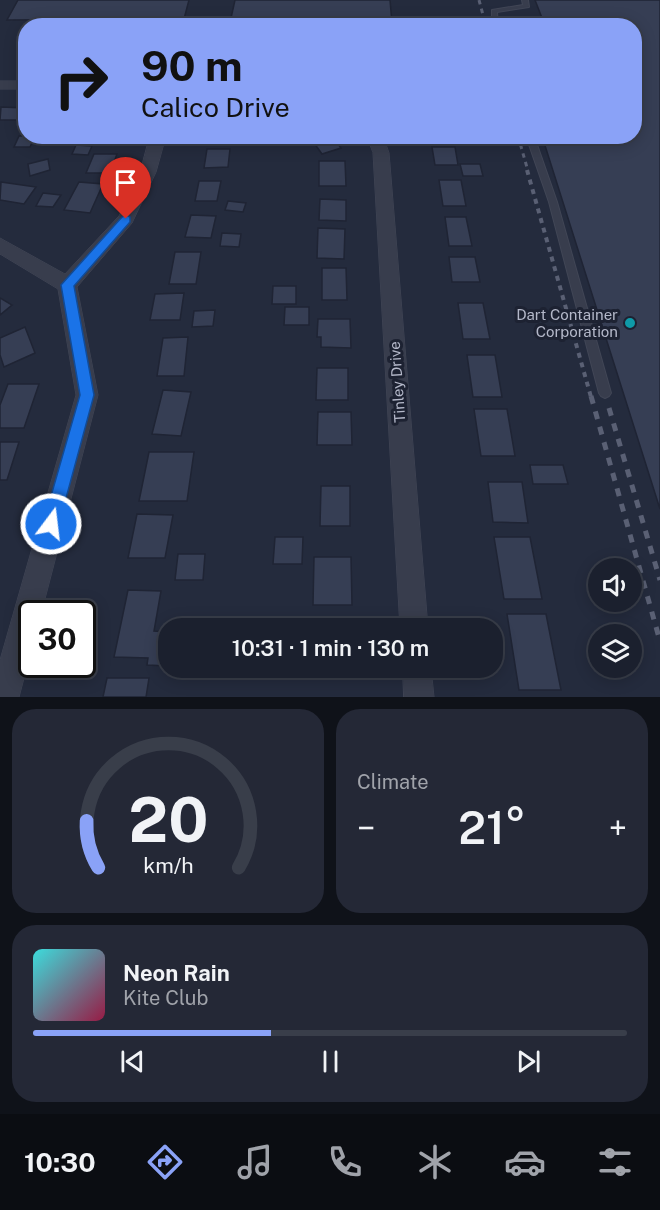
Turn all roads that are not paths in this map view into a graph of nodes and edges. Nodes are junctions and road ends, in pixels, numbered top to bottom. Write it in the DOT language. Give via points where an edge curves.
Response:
graph roads {
  1 [pos="525,0"];
  2 [pos="492,18"];
  3 [pos="0,85"];
  4 [pos="18,85"];
  5 [pos="156,144"];
  6 [pos="378,144"];
  7 [pos="533,144"];
  8 [pos="0,245"];
  9 [pos="68,285"];
  10 [pos="605,393"];
  11 [pos="413,618"];
  12 [pos="418,678"];
  13 [pos="4,697"];
  14 [pos="419,697"];
  1 -- 2 [label="lane" via="527,6 494,11"];
  3 -- 4 [label="street"];
  5 -- 9 [label="street" via="148,172 126,219"];
  6 -- 11 [label="street, Tinley Drive"];
  7 -- 10 [label="lane"];
  8 -- 9 [label="street"];
  9 -- 13 [label="street" via="87,395"];
  12 -- 14 [label="street"];
}
